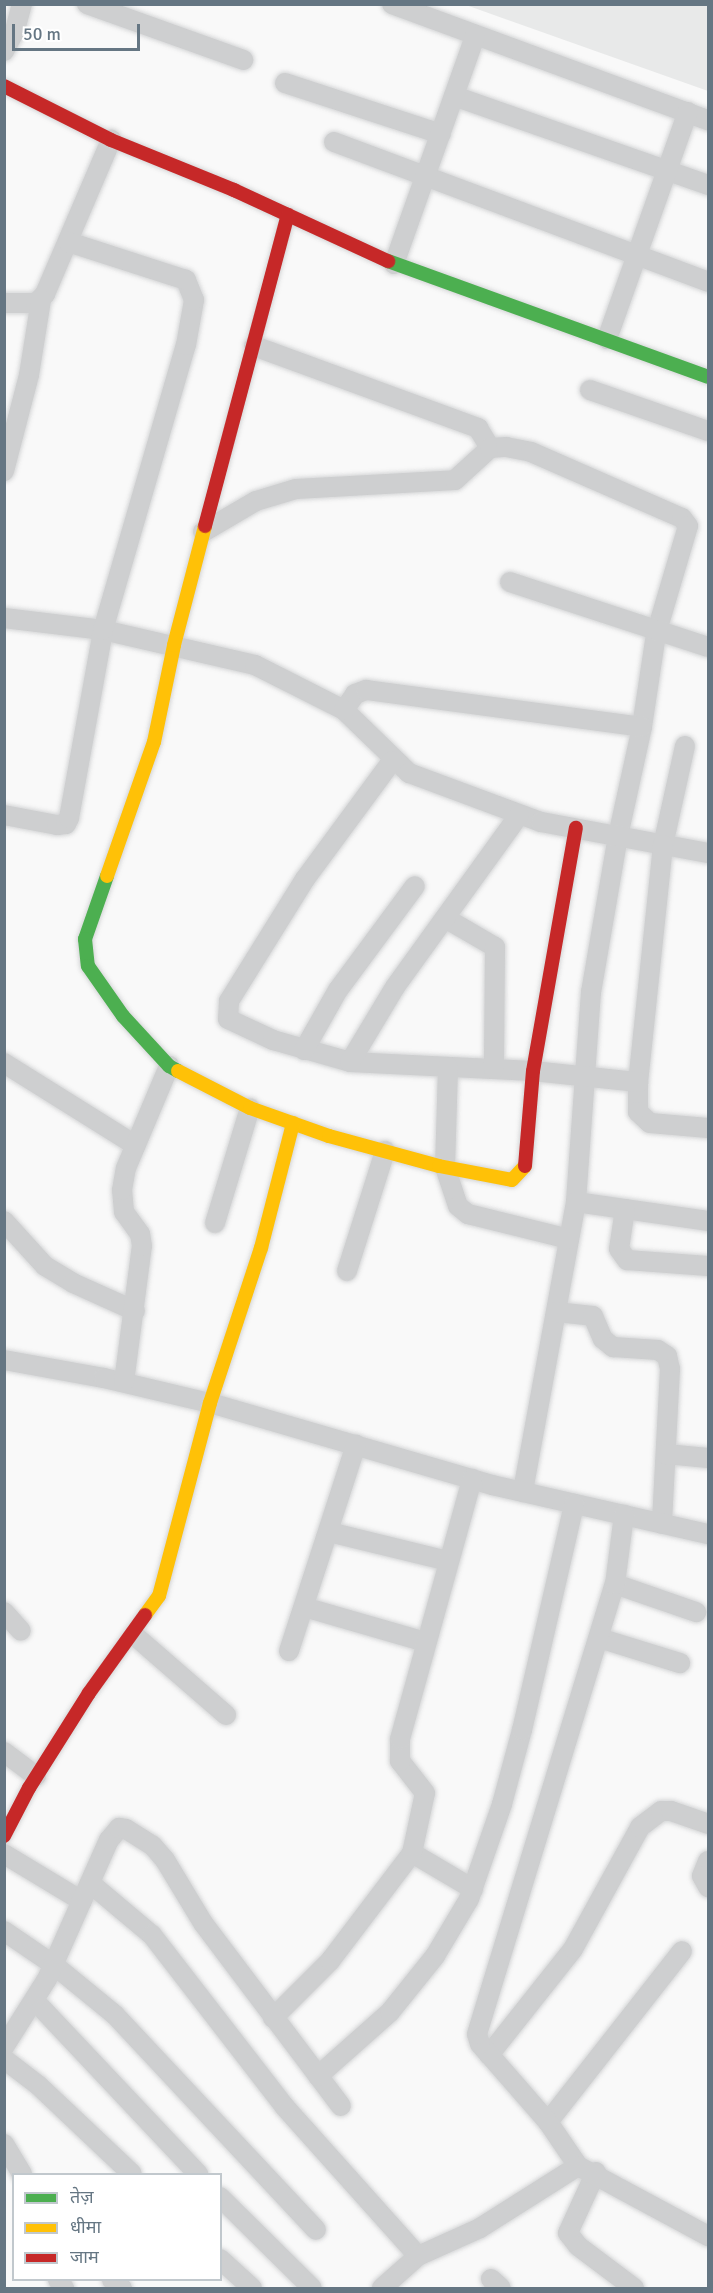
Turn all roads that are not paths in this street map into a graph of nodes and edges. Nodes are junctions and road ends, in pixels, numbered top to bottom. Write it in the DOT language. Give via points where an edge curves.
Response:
graph roads {
  1 [pos="22,4"];
  2 [pos="87,4"];
  3 [pos="392,4"];
  4 [pos="475,38"];
  5 [pos="4,51"];
  6 [pos="243,60"];
  7 [pos="285,82"];
  8 [pos="4,87"];
  9 [pos="454,96"];
  10 [pos="688,112"];
  11 [pos="708,120"];
  12 [pos="441,134"];
  13 [pos="111,140"];
  14 [pos="334,142"];
  15 [pos="667,171"];
  16 [pos="425,177"];
  17 [pos="708,185"];
  18 [pos="288,215"];
  19 [pos="68,242"];
  20 [pos="636,258"];
  21 [pos="394,264"];
  22 [pos="708,282"];
  23 [pos="41,300"];
  24 [pos="4,303"];
  25 [pos="607,339"];
  26 [pos="254,346"];
  27 [pos="708,377"];
  28 [pos="590,390"];
  29 [pos="708,431"];
  30 [pos="490,448"];
  31 [pos="4,471"];
  32 [pos="203,532"];
  33 [pos="510,582"];
  34 [pos="4,618"];
  35 [pos="103,630"];
  36 [pos="658,630"];
  37 [pos="174,645"];
  38 [pos="708,647"];
  39 [pos="344,710"];
  40 [pos="642,727"];
  41 [pos="686,746"];
  42 [pos="392,761"];
  43 [pos="4,815"];
  44 [pos="519,815"];
  45 [pos="576,828"];
  46 [pos="618,836"];
  47 [pos="663,845"];
  48 [pos="708,853"];
  49 [pos="415,886"];
  50 [pos="445,918"];
  51 [pos="304,1050"];
  52 [pos="350,1062"];
  53 [pos="4,1063"];
  54 [pos="168,1066"];
  55 [pos="448,1067"];
  56 [pos="494,1069"];
  57 [pos="533,1071"];
  58 [pos="584,1076"];
  59 [pos="638,1082"];
  60 [pos="250,1108"];
  61 [pos="293,1123"];
  62 [pos="708,1128"];
  63 [pos="135,1145"];
  64 [pos="385,1151"];
  65 [pos="445,1167"];
  66 [pos="576,1203"];
  67 [pos="625,1209"];
  68 [pos="4,1221"];
  69 [pos="708,1221"];
  70 [pos="215,1223"];
  71 [pos="570,1239"];
  72 [pos="708,1266"];
  73 [pos="347,1271"];
  74 [pos="135,1311"];
  75 [pos="556,1312"];
  76 [pos="4,1360"];
  77 [pos="124,1382"];
  78 [pos="210,1403"];
  79 [pos="357,1445"];
  80 [pos="666,1454"];
  81 [pos="708,1458"];
  82 [pos="472,1479"];
  83 [pos="523,1492"];
  84 [pos="574,1504"];
  85 [pos="624,1515"];
  86 [pos="662,1524"];
  87 [pos="329,1532"];
  88 [pos="708,1534"];
  89 [pos="448,1561"];
  90 [pos="615,1584"];
  91 [pos="304,1607"];
  92 [pos="696,1611"];
  93 [pos="4,1612"];
  94 [pos="21,1631"];
  95 [pos="134,1635"];
  96 [pos="599,1638"];
  97 [pos="425,1642"];
  98 [pos="289,1651"];
  99 [pos="680,1663"];
  100 [pos="226,1715"];
  101 [pos="4,1752"];
  102 [pos="36,1776"];
  103 [pos="708,1824"];
  104 [pos="4,1836"];
  105 [pos="412,1853"];
  106 [pos="4,1854"];
  107 [pos="708,1861"];
  108 [pos="708,1887"];
  109 [pos="473,1889"];
  110 [pos="86,1892"];
  111 [pos="4,1931"];
  112 [pos="682,1951"];
  113 [pos="54,1965"];
  114 [pos="35,2001"];
  115 [pos="273,2018"];
  116 [pos="4,2046"];
  117 [pos="489,2055"];
  118 [pos="4,2059"];
  119 [pos="318,2076"];
  120 [pos="341,2106"];
  121 [pos="548,2122"];
  122 [pos="4,2145"];
  123 [pos="587,2169"];
  124 [pos="21,2173"];
  125 [pos="130,2173"];
  126 [pos="196,2173"];
  127 [pos="222,2199"];
  128 [pos="316,2230"];
  129 [pos="708,2236"];
  130 [pos="418,2256"];
  131 [pos="222,2261"];
  132 [pos="252,2289"];
  133 [pos="312,2289"];
  134 [pos="382,2289"];
  135 [pos="634,2289"];
  1 -- 5 [label="street"];
  2 -- 6 [label="street"];
  3 -- 4 [label="street"];
  4 -- 9 [label="street"];
  4 -- 10 [label="street"];
  7 -- 12 [label="street"];
  8 -- 13 [label="street"];
  9 -- 12 [label="street"];
  9 -- 15 [label="street"];
  10 -- 11 [label="street"];
  10 -- 15 [label="street"];
  12 -- 16 [label="street"];
  13 -- 18 [label="street"];
  13 -- 19 [label="street"];
  14 -- 16 [label="street"];
  15 -- 17 [label="street"];
  15 -- 20 [label="street"];
  16 -- 20 [label="street"];
  16 -- 21 [label="street"];
  18 -- 21 [label="street"];
  18 -- 26 [label="street"];
  19 -- 23 [label="street"];
  19 -- 35 [label="street" via="186,280 194,300 186,345"];
  20 -- 22 [label="street"];
  20 -- 25 [label="street"];
  21 -- 25 [label="street"];
  23 -- 24 [label="street"];
  23 -- 31 [label="street" via="29,375"];
  25 -- 27 [label="street"];
  26 -- 30 [label="street" via="478,428"];
  26 -- 32 [label="street"];
  28 -- 29 [label="street"];
  30 -- 32 [label="street" via="455,480 296,489 256,501"];
  30 -- 36 [label="street" via="531,453 686,522 688,536"];
  32 -- 37 [label="street"];
  33 -- 36 [label="street"];
  34 -- 35 [label="street"];
  35 -- 37 [label="street"];
  35 -- 43 [label="street" via="66,824"];
  36 -- 38 [label="street"];
  36 -- 40 [label="street"];
  37 -- 39 [label="street" via="255,666"];
  37 -- 54 [label="street" via="154,742 83,949 88,966 123,1016"];
  39 -- 40 [label="street" via="355,694 366,690"];
  39 -- 42 [label="street"];
  40 -- 46 [label="street"];
  41 -- 47 [label="street"];
  42 -- 44 [label="street" via="409,773"];
  42 -- 51 [label="street" via="305,879 225,1011 238,1026"];
  44 -- 45 [label="street"];
  44 -- 50 [label="street"];
  45 -- 46 [label="street"];
  45 -- 57 [label="street"];
  46 -- 47 [label="street"];
  46 -- 58 [label="street" via="591,992"];
  47 -- 48 [label="street"];
  47 -- 59 [label="street"];
  49 -- 51 [label="street" via="338,990"];
  50 -- 52 [label="street" via="395,987"];
  50 -- 56 [label="street" via="495,947"];
  51 -- 52 [label="street"];
  52 -- 55 [label="street"];
  53 -- 63 [label="street"];
  54 -- 60 [label="street"];
  54 -- 63 [label="street"];
  55 -- 56 [label="street"];
  55 -- 65 [label="street"];
  56 -- 57 [label="street"];
  57 -- 58 [label="street"];
  57 -- 65 [label="street" via="525,1170 519,1178 504,1180"];
  58 -- 59 [label="street"];
  58 -- 66 [label="street"];
  59 -- 62 [label="street" via="639,1112 643,1119 650,1123"];
  60 -- 61 [label="street"];
  60 -- 70 [label="street"];
  61 -- 64 [label="street"];
  61 -- 78 [label="street" via="255,1269"];
  63 -- 74 [label="street" via="126,1168 122,1204 140,1234 142,1246"];
  64 -- 65 [label="street"];
  64 -- 73 [label="street"];
  65 -- 71 [label="street" via="463,1211"];
  66 -- 67 [label="street"];
  66 -- 71 [label="street"];
  67 -- 69 [label="street"];
  67 -- 72 [label="street" via="619,1249 627,1260"];
  68 -- 74 [label="street" via="45,1266"];
  71 -- 75 [label="street"];
  74 -- 77 [label="street"];
  75 -- 80 [label="street" via="593,1316 603,1339 613,1347 658,1350 667,1356 670,1369"];
  75 -- 83 [label="street"];
  76 -- 77 [label="street"];
  77 -- 78 [label="street"];
  78 -- 79 [label="street"];
  78 -- 95 [label="street" via="166,1580"];
  79 -- 82 [label="street"];
  79 -- 87 [label="street"];
  80 -- 81 [label="street"];
  80 -- 86 [label="street"];
  82 -- 83 [label="street"];
  82 -- 89 [label="street"];
  83 -- 84 [label="street"];
  84 -- 85 [label="street"];
  84 -- 109 [label="street" via="522,1730"];
  85 -- 86 [label="street"];
  85 -- 90 [label="street"];
  86 -- 88 [label="street"];
  87 -- 89 [label="street"];
  87 -- 91 [label="street"];
  89 -- 97 [label="street"];
  90 -- 92 [label="street"];
  90 -- 96 [label="street"];
  91 -- 97 [label="street"];
  91 -- 98 [label="street"];
  93 -- 94 [label="street"];
  95 -- 100 [label="street"];
  95 -- 102 [label="street" via="89,1693"];
  96 -- 99 [label="street"];
  96 -- 117 [label="street" via="478,2022 477,2034"];
  97 -- 105 [label="street" via="399,1752 404,1767 425,1793"];
  101 -- 102 [label="street"];
  102 -- 104 [label="street"];
  103 -- 117 [label="street" via="661,1811 640,1827 568,1956"];
  105 -- 109 [label="street"];
  105 -- 115 [label="street" via="330,1961"];
  106 -- 110 [label="street"];
  107 -- 108 [label="street" via="702,1876"];
  109 -- 119 [label="street" via="450,1934 390,2013"];
  110 -- 113 [label="street"];
  110 -- 115 [label="street" via="114,1832 126,1829 139,1836 165,1860 203,1923"];
  110 -- 130 [label="street" via="152,1935 284,2106"];
  111 -- 113 [label="street"];
  112 -- 121 [label="street"];
  113 -- 114 [label="street"];
  113 -- 128 [label="street" via="115,2015"];
  114 -- 116 [label="street"];
  114 -- 126 [label="street"];
  115 -- 119 [label="street"];
  117 -- 121 [label="street"];
  118 -- 125 [label="street" via="38,2085"];
  119 -- 120 [label="street"];
  121 -- 123 [label="street"];
  122 -- 124 [label="street"];
  123 -- 129 [label="street"];
  123 -- 130 [label="street" via="480,2228"];
  123 -- 135 [label="street" via="568,2233 578,2246"];
  127 -- 133 [label="street"];
  130 -- 134 [label="street"];
  131 -- 132 [label="street"];
}
